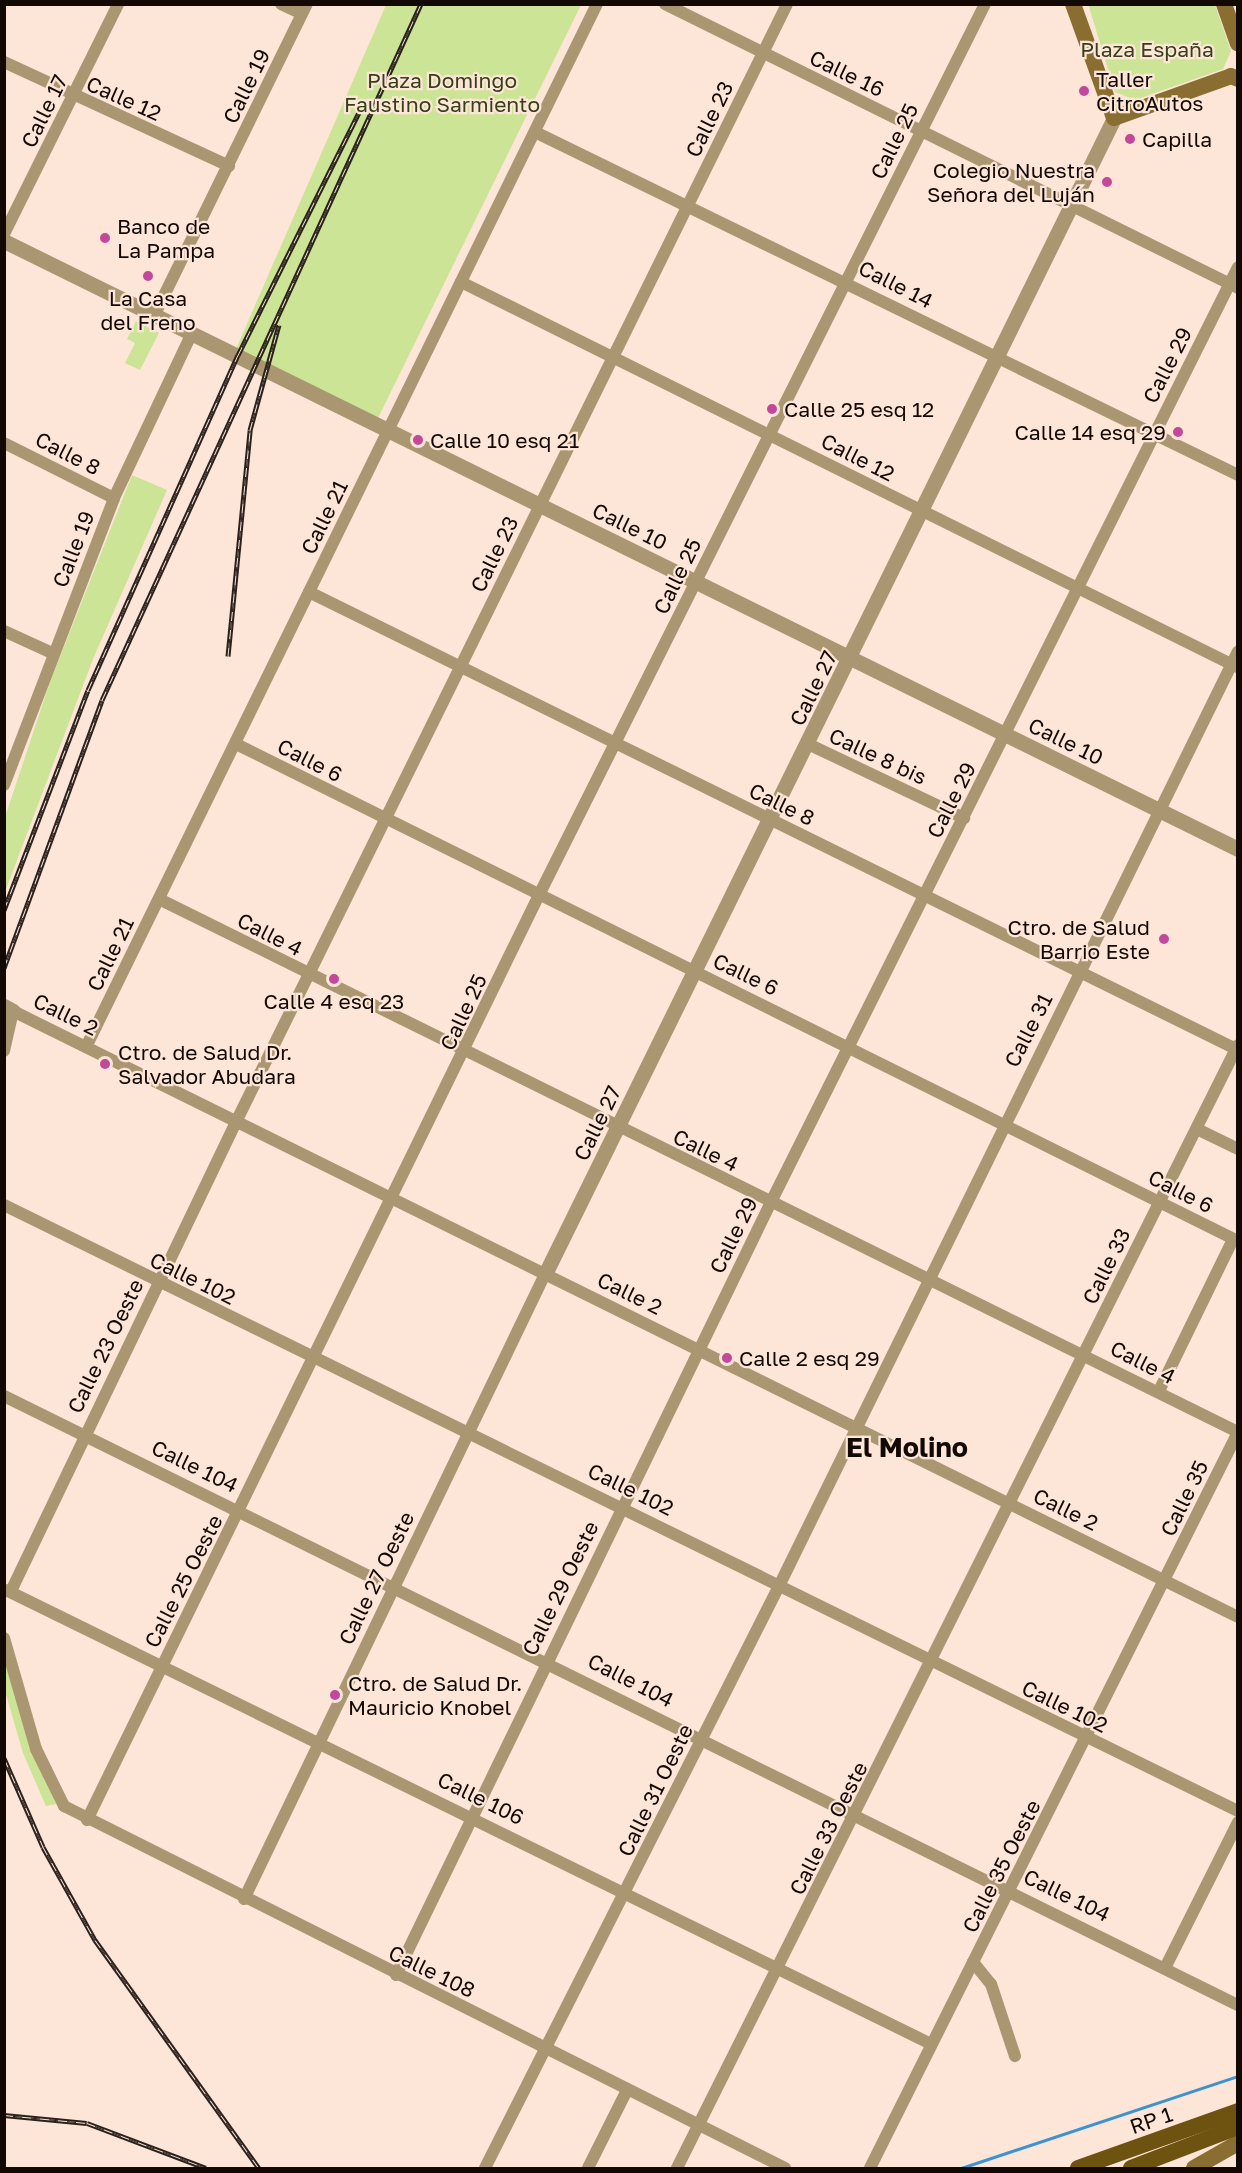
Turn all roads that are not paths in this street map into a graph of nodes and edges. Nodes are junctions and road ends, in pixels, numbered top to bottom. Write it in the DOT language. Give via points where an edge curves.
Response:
graph roads {
  1 [pos="118,4"];
  2 [pos="280,4"];
  3 [pos="597,4"];
  4 [pos="665,4"];
  5 [pos="787,4"];
  6 [pos="985,4"];
  7 [pos="1073,4"];
  8 [pos="1224,4"];
  9 [pos="305,9"];
  10 [pos="1238,44"];
  11 [pos="763,53"];
  12 [pos="4,62"];
  13 [pos="1235,72"];
  14 [pos="73,96"];
  15 [pos="1114,118"];
  16 [pos="920,130"];
  17 [pos="535,132"];
  18 [pos="229,166"];
  19 [pos="689,204"];
  20 [pos="1071,207"];
  21 [pos="4,234"];
  22 [pos="4,241"];
  23 [pos="1238,267"];
  24 [pos="461,282"];
  25 [pos="847,282"];
  26 [pos="1234,286"];
  27 [pos="155,314"];
  28 [pos="192,333"];
  29 [pos="997,357"];
  30 [pos="613,358"];
  31 [pos="389,430"];
  32 [pos="770,435"];
  33 [pos="1153,435"];
  34 [pos="4,443"];
  35 [pos="1238,475"];
  36 [pos="114,498"];
  37 [pos="540,505"];
  38 [pos="922,511"];
  39 [pos="695,582"];
  40 [pos="1077,588"];
  41 [pos="309,592"];
  42 [pos="4,631"];
  43 [pos="1238,651"];
  44 [pos="52,653"];
  45 [pos="851,658"];
  46 [pos="1234,666"];
  47 [pos="461,667"];
  48 [pos="1006,735"];
  49 [pos="236,744"];
  50 [pos="808,744"];
  51 [pos="617,745"];
  52 [pos="4,785"];
  53 [pos="1158,810"];
  54 [pos="964,818"];
  55 [pos="386,820"];
  56 [pos="770,820"];
  57 [pos="1238,849"];
  58 [pos="539,895"];
  59 [pos="925,897"];
  60 [pos="159,899"];
  61 [pos="695,971"];
  62 [pos="1079,973"];
  63 [pos="308,976"];
  64 [pos="9,1009"];
  65 [pos="86,1047"];
  66 [pos="848,1047"];
  67 [pos="1237,1048"];
  68 [pos="4,1051"];
  69 [pos="467,1052"];
  70 [pos="236,1122"];
  71 [pos="1002,1123"];
  72 [pos="618,1129"];
  73 [pos="1197,1129"];
  74 [pos="1238,1149"];
  75 [pos="390,1198"];
  76 [pos="771,1202"];
  77 [pos="1159,1202"];
  78 [pos="4,1205"];
  79 [pos="1235,1240"];
  80 [pos="545,1274"];
  81 [pos="927,1277"];
  82 [pos="158,1283"];
  83 [pos="699,1350"];
  84 [pos="1085,1354"];
  85 [pos="315,1359"];
  86 [pos="1159,1391"];
  87 [pos="4,1396"];
  88 [pos="855,1427"];
  89 [pos="469,1432"];
  90 [pos="1238,1432"];
  91 [pos="84,1434"];
  92 [pos="1011,1505"];
  93 [pos="622,1506"];
  94 [pos="241,1510"];
  95 [pos="1165,1581"];
  96 [pos="780,1584"];
  97 [pos="392,1586"];
  98 [pos="8,1590"];
  99 [pos="1238,1617"];
  100 [pos="4,1638"];
  101 [pos="547,1660"];
  102 [pos="932,1662"];
  103 [pos="162,1665"];
  104 [pos="703,1738"];
  105 [pos="1087,1739"];
  106 [pos="319,1742"];
  107 [pos="1238,1811"];
  108 [pos="857,1814"];
  109 [pos="474,1815"];
  110 [pos="87,1820"];
  111 [pos="1238,1822"];
  112 [pos="1012,1890"];
  113 [pos="626,1892"];
  114 [pos="244,1899"];
  115 [pos="973,1962"];
  116 [pos="1166,1966"];
  117 [pos="778,1970"];
  118 [pos="396,1975"];
  119 [pos="1237,2003"];
  120 [pos="931,2044"];
  121 [pos="546,2049"];
  122 [pos="1015,2056"];
  123 [pos="627,2090"];
  124 [pos="1238,2111"];
  125 [pos="698,2126"];
  126 [pos="1238,2127"];
  127 [pos="1238,2143"];
  128 [pos="1197,2168"];
  129 [pos="485,2169"];
  130 [pos="588,2169"];
  131 [pos="677,2169"];
  132 [pos="785,2169"];
  133 [pos="870,2169"];
  134 [pos="1078,2169"];
  135 [pos="1131,2169"];
  1 -- 14 [label="street, Calle 17"];
  2 -- 9 [label="street"];
  3 -- 17 [label="street, Calle 21"];
  4 -- 11 [label="street, Calle 16"];
  5 -- 11 [label="street, Calle 23"];
  6 -- 16 [label="street, Calle 25"];
  7 -- 15 [label="main road"];
  8 -- 10 [label="main road"];
  9 -- 18 [label="street, Calle 19"];
  11 -- 16 [label="street, Calle 16"];
  11 -- 19 [label="street, Calle 23"];
  12 -- 14 [label="street, Calle 12"];
  13 -- 15 [label="main road"];
  14 -- 18 [label="street, Calle 12"];
  14 -- 21 [label="street, Calle 17"];
  15 -- 20 [label="street, Calle 27"];
  16 -- 20 [label="street, Calle 16"];
  16 -- 25 [label="street, Calle 25"];
  17 -- 19 [label="street, Calle 14"];
  17 -- 24 [label="street, Calle 21"];
  18 -- 27 [label="street, Calle 19"];
  19 -- 25 [label="street, Calle 14"];
  19 -- 30 [label="street, Calle 23"];
  20 -- 26 [label="street, Calle 16"];
  20 -- 29 [label="street, Calle 27"];
  22 -- 27 [label="street, Calle 10"];
  23 -- 26 [label="street, Calle 29"];
  24 -- 30 [label="street, Calle 12"];
  24 -- 31 [label="street, Calle 21"];
  25 -- 29 [label="street, Calle 14"];
  25 -- 32 [label="street, Calle 25"];
  26 -- 33 [label="street, Calle 29"];
  27 -- 28 [label="street, Calle 10"];
  28 -- 31 [label="street, Calle 10"];
  28 -- 36 [label="street, Calle 19"];
  29 -- 33 [label="street, Calle 14"];
  29 -- 38 [label="street, Calle 27"];
  30 -- 32 [label="street, Calle 12"];
  30 -- 37 [label="street, Calle 23"];
  31 -- 37 [label="street, Calle 10"];
  31 -- 41 [label="street, Calle 21"];
  32 -- 38 [label="street, Calle 12"];
  32 -- 39 [label="street, Calle 25"];
  33 -- 35 [label="street, Calle 14"];
  33 -- 40 [label="street, Calle 29"];
  34 -- 36 [label="street, Calle 8"];
  36 -- 44 [label="street, Calle 19"];
  37 -- 39 [label="street, Calle 10"];
  37 -- 47 [label="street, Calle 23"];
  38 -- 40 [label="street, Calle 12"];
  38 -- 45 [label="street, Calle 27"];
  39 -- 45 [label="street, Calle 10"];
  39 -- 51 [label="street, Calle 25"];
  40 -- 46 [label="street, Calle 12"];
  40 -- 48 [label="street, Calle 29"];
  41 -- 47 [label="street, Calle 8"];
  41 -- 49 [label="street, Calle 21"];
  42 -- 44 [label="street"];
  43 -- 46 [label="street, Calle 31"];
  44 -- 52 [label="street, Calle 19"];
  45 -- 48 [label="street, Calle 10"];
  45 -- 50 [label="street, Calle 27"];
  46 -- 53 [label="street, Calle 31"];
  47 -- 51 [label="street, Calle 8"];
  47 -- 55 [label="street, Calle 23"];
  48 -- 53 [label="street, Calle 10"];
  48 -- 54 [label="street, Calle 29"];
  49 -- 55 [label="street, Calle 6"];
  49 -- 60 [label="street, Calle 21"];
  50 -- 54 [label="street, Calle 8 bis"];
  50 -- 56 [label="street, Calle 27"];
  51 -- 56 [label="street, Calle 8"];
  51 -- 58 [label="street, Calle 25"];
  53 -- 57 [label="street, Calle 10"];
  53 -- 62 [label="street, Calle 31"];
  54 -- 59 [label="street, Calle 29"];
  55 -- 58 [label="street, Calle 6"];
  55 -- 63 [label="street, Calle 23"];
  56 -- 59 [label="street, Calle 8"];
  56 -- 61 [label="street, Calle 27"];
  58 -- 61 [label="street, Calle 6"];
  58 -- 69 [label="street, Calle 25"];
  59 -- 62 [label="street, Calle 8"];
  59 -- 66 [label="street, Calle 29"];
  60 -- 63 [label="street, Calle 4"];
  60 -- 65 [label="street, Calle 21"];
  61 -- 66 [label="street, Calle 6"];
  61 -- 72 [label="street, Calle 27"];
  62 -- 67 [label="street, Calle 8"];
  62 -- 71 [label="street, Calle 31"];
  63 -- 69 [label="street, Calle 4"];
  63 -- 70 [label="street, Calle 23"];
  64 -- 65 [label="street, Calle 2"];
  64 -- 68 [label="street"];
  65 -- 70 [label="street, Calle 2"];
  66 -- 71 [label="street, Calle 6"];
  66 -- 76 [label="street, Calle 29"];
  67 -- 73 [label="street, Calle 33"];
  69 -- 72 [label="street, Calle 4"];
  69 -- 75 [label="street, Calle 25"];
  70 -- 75 [label="street, Calle 2"];
  70 -- 82 [label="street, Calle 23 Oeste"];
  71 -- 77 [label="street, Calle 6"];
  71 -- 81 [label="street, Calle 31"];
  72 -- 76 [label="street, Calle 4"];
  72 -- 80 [label="street, Calle 27"];
  73 -- 74 [label="street"];
  73 -- 77 [label="street, Calle 33"];
  75 -- 80 [label="street, Calle 2"];
  75 -- 85 [label="street, Calle 25 Oeste"];
  76 -- 81 [label="street, Calle 4"];
  76 -- 83 [label="street, Calle 29"];
  77 -- 79 [label="street, Calle 6"];
  77 -- 84 [label="street, Calle 33"];
  78 -- 82 [label="street, Calle 102"];
  79 -- 86 [label="street"];
  80 -- 83 [label="street, Calle 2"];
  80 -- 89 [label="street, Calle 27 Oeste"];
  81 -- 84 [label="street, Calle 4"];
  81 -- 88 [label="street, Calle 31"];
  82 -- 85 [label="street, Calle 102"];
  82 -- 91 [label="street, Calle 23 Oeste"];
  83 -- 88 [label="street, Calle 2"];
  83 -- 93 [label="street, Calle 29 Oeste"];
  84 -- 86 [label="street, Calle 4"];
  84 -- 92 [label="street, Calle 33"];
  85 -- 89 [label="street, Calle 102"];
  85 -- 94 [label="street, Calle 25 Oeste"];
  86 -- 90 [label="street, Calle 4"];
  87 -- 91 [label="street, Calle 104"];
  88 -- 92 [label="street, Calle 2"];
  88 -- 96 [label="street, Calle 31 Oeste"];
  89 -- 93 [label="street, Calle 102"];
  89 -- 97 [label="street, Calle 27 Oeste"];
  90 -- 95 [label="street, Calle 35"];
  91 -- 94 [label="street, Calle 104"];
  91 -- 98 [label="street, Calle 23 Oeste"];
  92 -- 95 [label="street, Calle 2"];
  92 -- 102 [label="street, Calle 33 Oeste"];
  93 -- 96 [label="street, Calle 102"];
  93 -- 101 [label="street, Calle 29 Oeste"];
  94 -- 97 [label="street, Calle 104"];
  94 -- 103 [label="street, Calle 25 Oeste"];
  95 -- 99 [label="street, Calle 2"];
  95 -- 105 [label="street, Calle 35 Oeste"];
  96 -- 102 [label="street, Calle 102"];
  96 -- 104 [label="street, Calle 31 Oeste"];
  97 -- 101 [label="street, Calle 104"];
  97 -- 106 [label="street, Calle 27 Oeste"];
  98 -- 103 [label="street, Calle 106"];
  100 -- 110 [label="street, Calle 108" via="36,1749 64,1806"];
  101 -- 104 [label="street, Calle 104"];
  101 -- 109 [label="street, Calle 29 Oeste"];
  102 -- 105 [label="street, Calle 102"];
  102 -- 108 [label="street, Calle 33 Oeste"];
  103 -- 106 [label="street, Calle 106"];
  103 -- 110 [label="street, Calle 25 Oeste"];
  104 -- 108 [label="street, Calle 104"];
  104 -- 113 [label="street, Calle 31 Oeste"];
  105 -- 107 [label="street, Calle 102"];
  105 -- 112 [label="street, Calle 35 Oeste"];
  106 -- 109 [label="street, Calle 106"];
  106 -- 114 [label="street, Calle 27 Oeste"];
  108 -- 112 [label="street, Calle 104"];
  108 -- 117 [label="street, Calle 33 Oeste"];
  109 -- 113 [label="street, Calle 106"];
  109 -- 118 [label="street, Calle 29 Oeste"];
  110 -- 114 [label="street, Calle 108"];
  111 -- 116 [label="street"];
  112 -- 115 [label="street, Calle 35 Oeste"];
  112 -- 116 [label="street, Calle 104"];
  113 -- 117 [label="street, Calle 106"];
  113 -- 121 [label="street, Calle 31 Oeste"];
  114 -- 118 [label="street, Calle 108"];
  115 -- 120 [label="street, Calle 35 Oeste"];
  115 -- 122 [label="street" via="991,1984"];
  116 -- 119 [label="street, Calle 104"];
  117 -- 120 [label="street, Calle 106"];
  117 -- 125 [label="street, Calle 33 Oeste"];
  118 -- 121 [label="street, Calle 108"];
  120 -- 133 [label="street, Calle 35 Oeste"];
  121 -- 123 [label="street, Calle 108"];
  121 -- 129 [label="street, Calle 31 Oeste"];
  123 -- 125 [label="street, Calle 108"];
  123 -- 130 [label="street"];
  124 -- 134 [label="main road, RP 1"];
  125 -- 131 [label="street, Calle 33 Oeste"];
  125 -- 132 [label="street, Calle 108"];
  126 -- 135 [label="main road, RP 1"];
  127 -- 128 [label="main road"];
}
